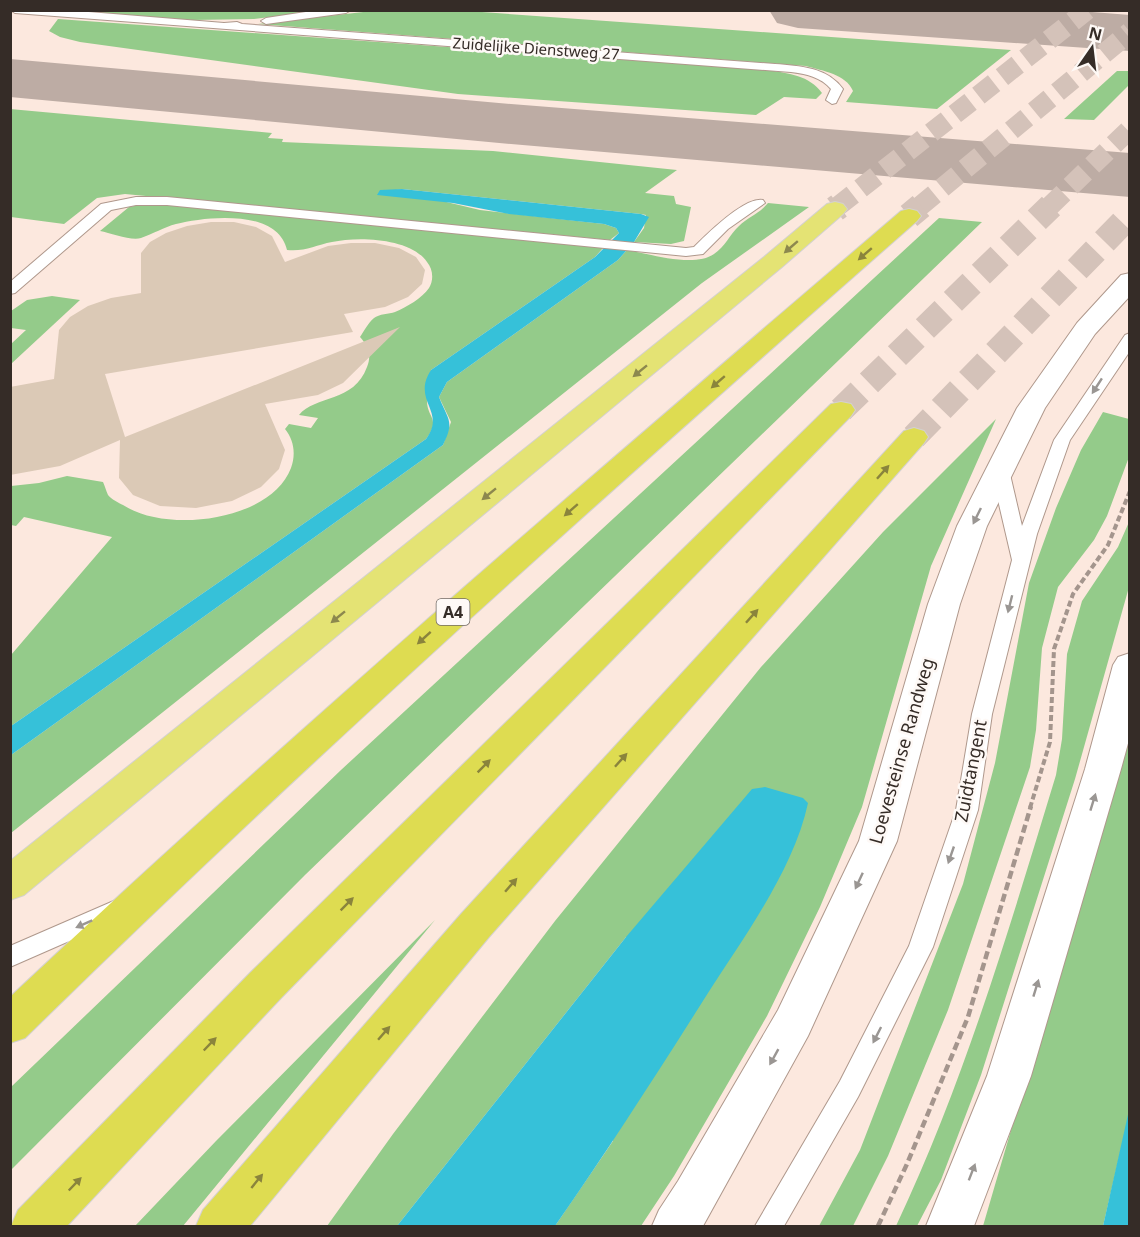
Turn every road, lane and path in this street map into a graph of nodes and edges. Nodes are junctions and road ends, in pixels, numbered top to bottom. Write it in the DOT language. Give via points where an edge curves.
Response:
graph roads {
  1 [pos="15,10"];
  2 [pos="346,10"];
  3 [pos="224,26"];
  4 [pos="834,97"];
  5 [pos="758,203"];
  6 [pos="835,209"];
  7 [pos="909,216"];
  8 [pos="1130,280"];
  9 [pos="10,290"];
  10 [pos="1130,338"];
  11 [pos="841,410"];
  12 [pos="914,437"];
  13 [pos="1000,470"];
  14 [pos="1130,491"];
  15 [pos="1021,561"];
  16 [pos="1130,665"];
  17 [pos="10,884"];
  18 [pos="137,901"];
  19 [pos="10,957"];
  20 [pos="10,1025"];
  21 [pos="35,1227"];
  22 [pos="220,1227"];
  23 [pos="676,1227"];
  24 [pos="769,1227"];
  25 [pos="878,1227"];
  26 [pos="950,1227"];
  1 -- 3 [label="lane, Zuidelijke Dienstweg 27"];
  2 -- 3 [label="lane, Zuidelijke Dienstweg 27"];
  3 -- 4 [label="lane, Zuidelijke Dienstweg 27" via="775,67 822,77 837,89"];
  5 -- 9 [label="lane" via="723,226 698,251 140,199 120,201 106,207"];
  6 -- 17 [label="highway, one-way"];
  7 -- 18 [label="highway, A4, one-way" via="452,613"];
  8 -- 13 [label="street, Loevesteinse Randweg" via="1086,329 1031,408"];
  10 -- 15 [label="lane, Zuidtangent, one-way" via="1062,440"];
  21 -- 11 [label="highway, one-way" via="266,985"];
  22 -- 12 [label="highway, one-way" via="581,804"];
  13 -- 15 [label="lane"];
  13 -- 23 [label="street, Loevesteinse Randweg, one-way" via="972,526 944,604 878,841 793,1023"];
  14 -- 25 [label="path" via="1108,545 1072,594 1054,650 1050,742 968,1017"];
  15 -- 24 [label="lane, Zuidtangent, one-way" via="981,714 967,810 921,947 849,1089"];
  26 -- 16 [label="street, one-way" via="1009,1076 1103,770"];
  18 -- 19 [label="lane, one-way"];
  18 -- 20 [label="highway, A4"];
}
